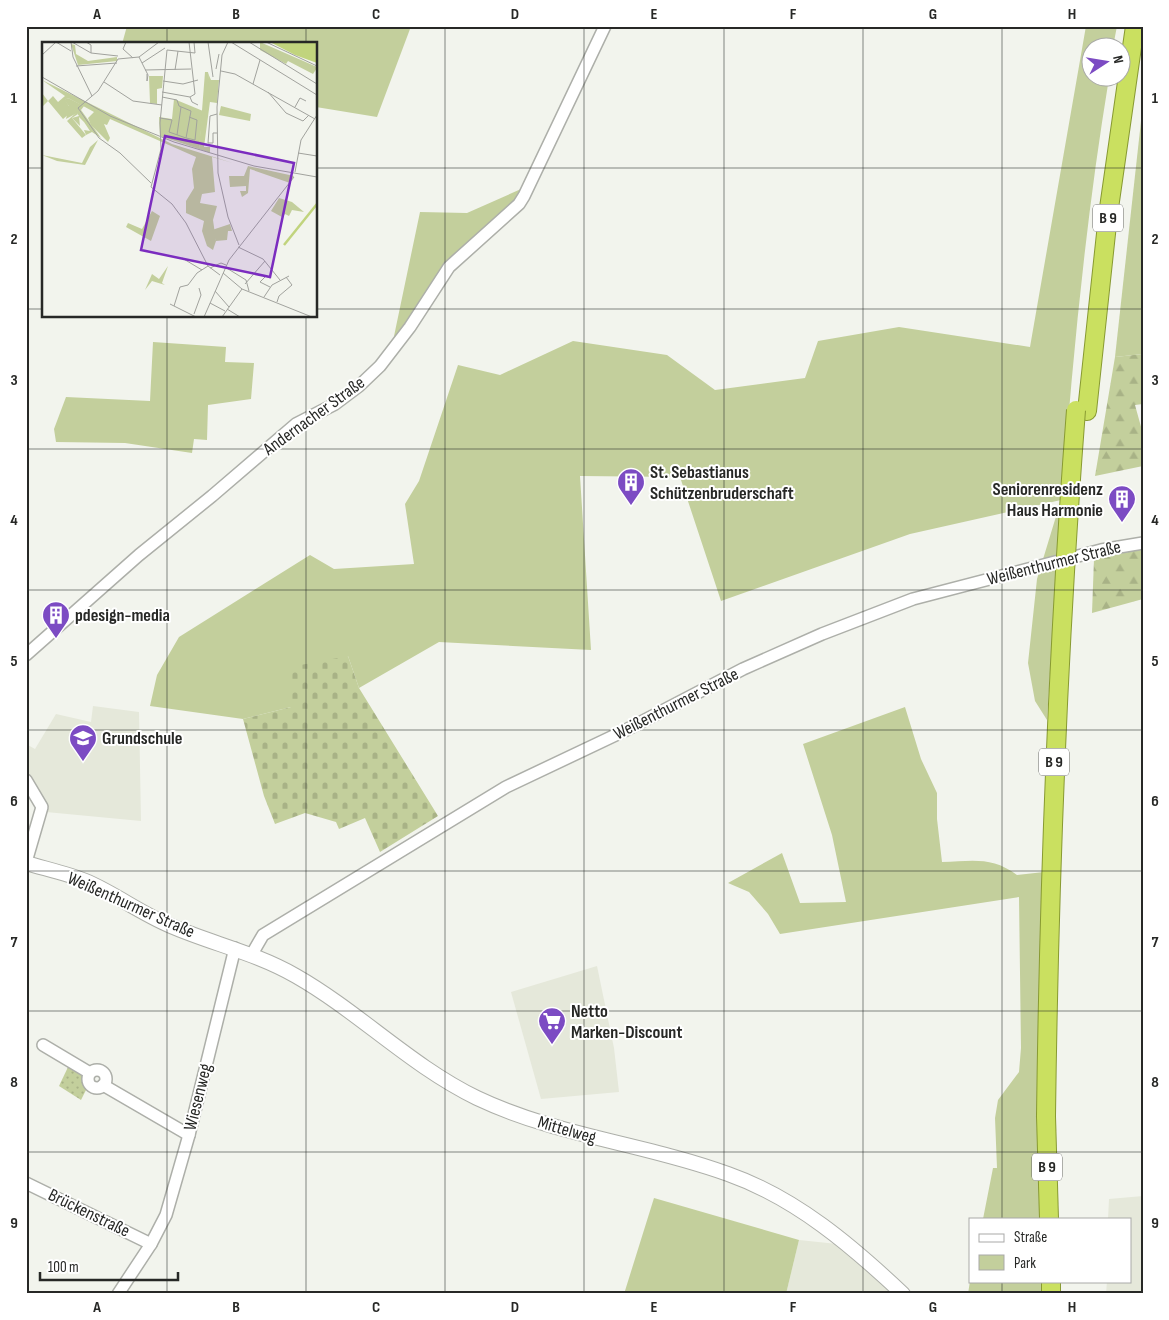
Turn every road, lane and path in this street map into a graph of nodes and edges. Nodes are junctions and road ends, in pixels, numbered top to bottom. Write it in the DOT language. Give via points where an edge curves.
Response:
graph roads {
  1 [pos="605,26"];
  2 [pos="1135,26"];
  3 [pos="1114,88"];
  4 [pos="1081,410"];
  5 [pos="1143,543"];
  6 [pos="26,655"];
  7 [pos="26,780"];
  8 [pos="26,862"];
  9 [pos="235,948"];
  10 [pos="252,954"];
  11 [pos="43,1045"];
  12 [pos="1051,1116"];
  13 [pos="189,1135"];
  14 [pos="26,1183"];
  15 [pos="1049,1218"];
  16 [pos="1060,1218"];
  17 [pos="151,1244"];
  18 [pos="118,1294"];
  19 [pos="903,1294"];
  1 -- 6 [label="street, Andernacher Straße" via="519,204 449,267 380,366 335,404 296,424 138,555"];
  2 -- 4 [label="highway, B 9"];
  3 -- 4 [label="highway, B 9" via="1096,213"];
  4 -- 12 [label="highway, B 9, bridge" via="1062,598 1052,793"];
  5 -- 10 [label="street, Weißenthurmer Straße" via="1101,550 913,599 743,669 506,787 262,935"];
  7 -- 8 [label="street" via="42,807"];
  8 -- 9 [label="street, Weißenthurmer Straße" via="87,882 172,926"];
  9 -- 10 [label="street, Mittelweg"];
  9 -- 13 [label="street, Wiesenweg"];
  10 -- 19 [label="street, Mittelweg" via="296,976 419,1064 476,1097 573,1133 658,1152 730,1174 766,1192 829,1230"];
  11 -- 13 [label="street" via="90,1073 90,1085 103,1086"];
  12 -- 15 [label="highway, B 9"];
  12 -- 16 [label="highway, B 9"];
  13 -- 17 [label="street, Wiesenweg" via="166,1215"];
  14 -- 17 [label="street, Brückenstraße"];
  17 -- 18 [label="street, Wiesenweg"];
}
